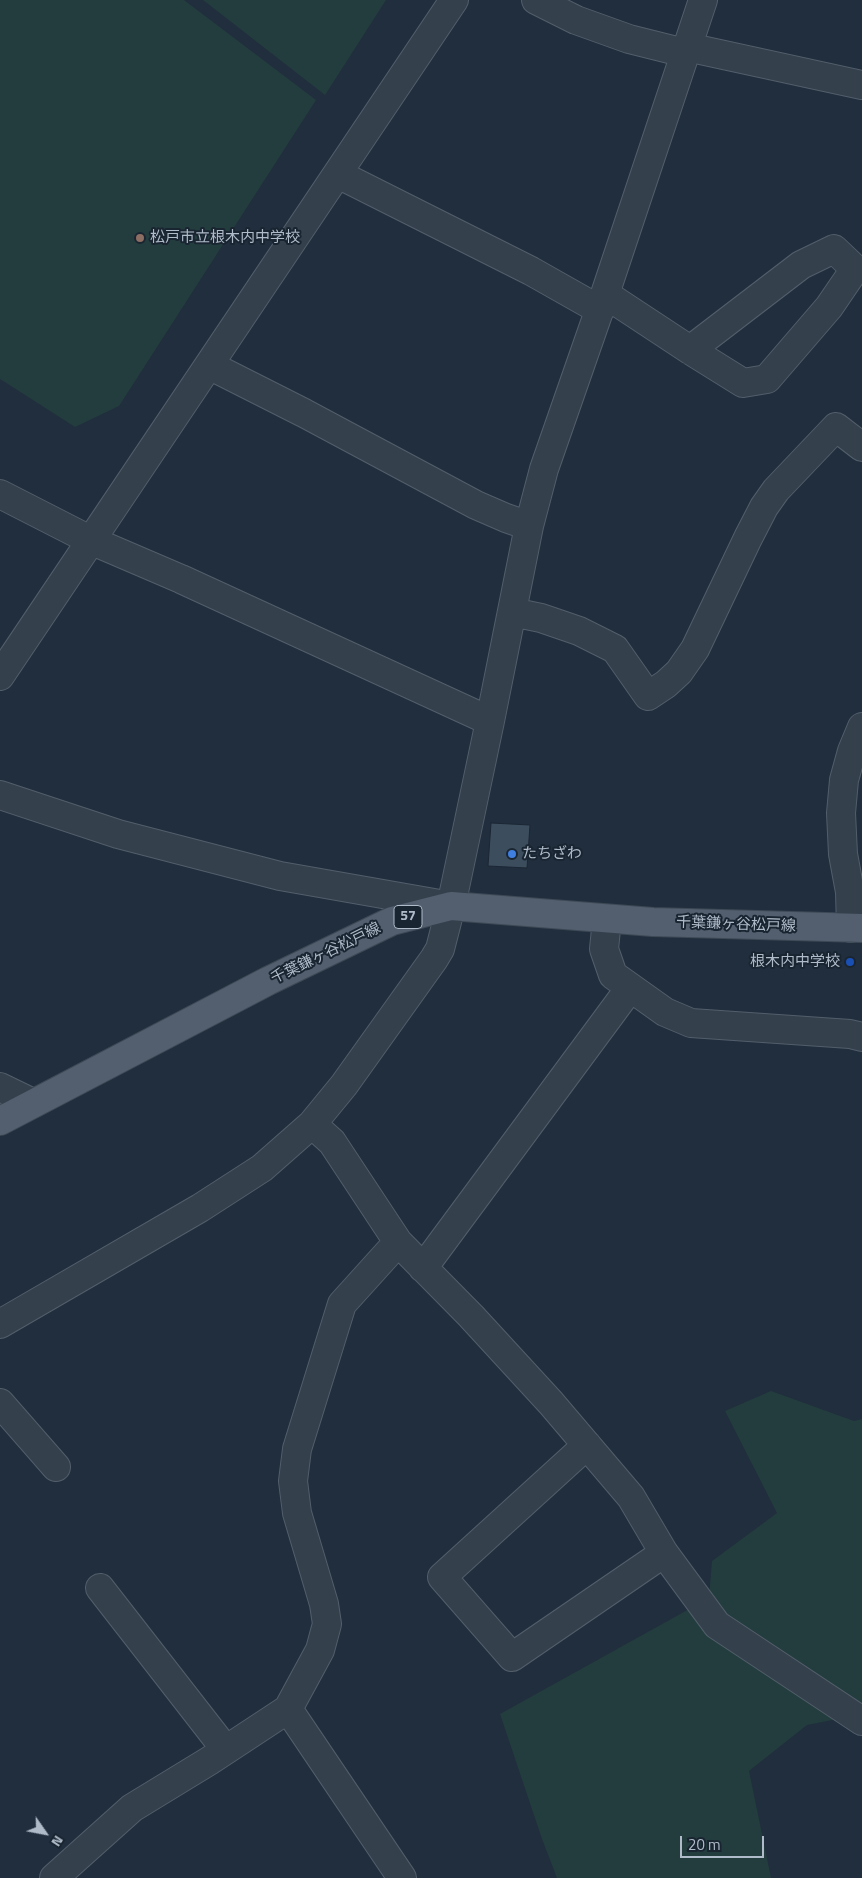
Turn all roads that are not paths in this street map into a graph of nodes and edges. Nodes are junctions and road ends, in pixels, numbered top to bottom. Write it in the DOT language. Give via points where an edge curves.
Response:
graph roads {
  1 [pos="454,0"];
  2 [pos="536,0"];
  3 [pos="703,0"];
  4 [pos="686,50"];
  5 [pos="862,85"];
  6 [pos="338,174"];
  7 [pos="602,302"];
  8 [pos="690,350"];
  9 [pos="209,365"];
  10 [pos="862,447"];
  11 [pos="0,494"];
  12 [pos="529,526"];
  13 [pos="90,540"];
  14 [pos="512,612"];
  15 [pos="0,676"];
  16 [pos="490,721"];
  17 [pos="862,727"];
  18 [pos="0,795"];
  19 [pos="451,906"];
  20 [pos="607,919"];
  21 [pos="856,928"];
  22 [pos="630,988"];
  23 [pos="862,1037"];
  24 [pos="0,1087"];
  25 [pos="33,1104"];
  26 [pos="0,1121"];
  27 [pos="312,1124"];
  28 [pos="398,1242"];
  29 [pos="424,1268"];
  30 [pos="0,1324"];
  31 [pos="0,1403"];
  32 [pos="587,1445"];
  33 [pos="56,1467"];
  34 [pos="664,1553"];
  35 [pos="100,1588"];
  36 [pos="288,1709"];
  37 [pos="862,1721"];
  38 [pos="226,1750"];
  39 [pos="54,1878"];
  40 [pos="402,1878"];
  1 -- 6 [label="street"];
  2 -- 4 [label="street" via="576,20 629,39"];
  3 -- 4 [label="street"];
  4 -- 5 [label="street"];
  4 -- 7 [label="street"];
  6 -- 7 [label="street" via="531,271"];
  6 -- 9 [label="street"];
  7 -- 8 [label="street"];
  7 -- 12 [label="street" via="544,469"];
  8 -- 8 [label="street" via="801,264 834,249 855,269 829,307 768,379 743,383"];
  9 -- 12 [label="street" via="476,505"];
  9 -- 13 [label="street"];
  10 -- 14 [label="street" via="836,428 776,490 748,538 695,649 673,678 648,696 616,649 579,631"];
  11 -- 13 [label="street"];
  12 -- 14 [label="street"];
  13 -- 15 [label="street"];
  13 -- 16 [label="street"];
  14 -- 16 [label="street"];
  16 -- 19 [label="street"];
  17 -- 21 [label="street" via="844,780 841,813 843,854"];
  18 -- 19 [label="street" via="118,834 280,876"];
  19 -- 20 [label="main road, 千葉鎌ヶ谷松戸線 / 57"];
  19 -- 25 [label="main road, 千葉鎌ヶ谷松戸線 / 57" via="392,922 268,982"];
  19 -- 27 [label="street" via="440,949 434,959 344,1085"];
  20 -- 21 [label="main road, 千葉鎌ヶ谷松戸線 / 57"];
  20 -- 22 [label="street" via="604,949 612,975"];
  22 -- 23 [label="street" via="665,1012 691,1023"];
  22 -- 29 [label="street"];
  24 -- 25 [label="street"];
  25 -- 26 [label="main road, 千葉鎌ヶ谷松戸線 / 57"];
  27 -- 28 [label="street" via="332,1142"];
  27 -- 30 [label="street" via="248,1178"];
  28 -- 29 [label="street"];
  28 -- 36 [label="street" via="342,1304 297,1448 293,1481 297,1513 327,1624 320,1650"];
  29 -- 32 [label="street" via="552,1403"];
  31 -- 33 [label="street"];
  32 -- 34 [label="street" via="631,1498"];
  32 -- 34 [label="street" via="442,1577 512,1657"];
  34 -- 37 [label="street" via="716,1625"];
  35 -- 38 [label="street"];
  36 -- 38 [label="street"];
  36 -- 40 [label="street"];
  38 -- 39 [label="street" via="132,1808"];
}
